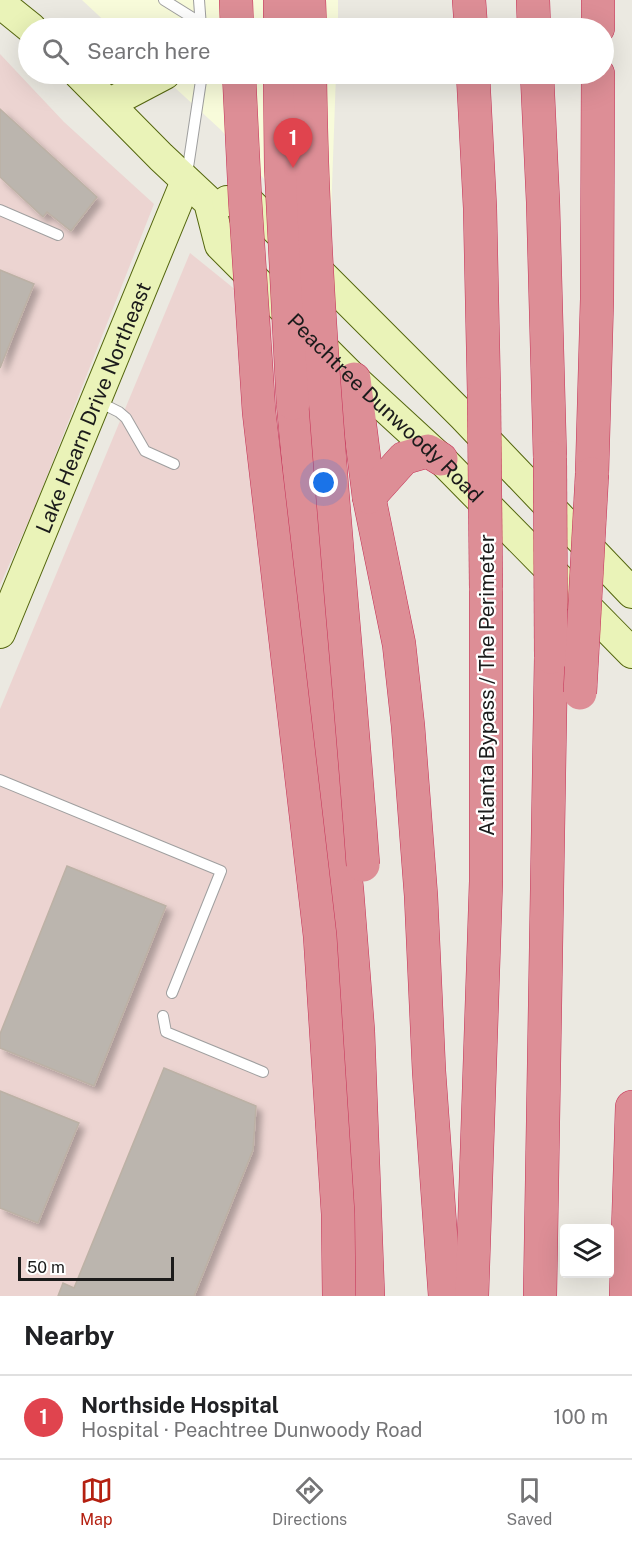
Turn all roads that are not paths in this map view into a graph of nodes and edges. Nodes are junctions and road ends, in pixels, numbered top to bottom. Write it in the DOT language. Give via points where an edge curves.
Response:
graph roads {
  1 [pos="164,0"];
  2 [pos="199,0"];
  3 [pos="236,0"];
  4 [pos="280,0"];
  5 [pos="309,0"];
  6 [pos="469,0"];
  7 [pos="533,0"];
  8 [pos="598,0"];
  9 [pos="0,3"];
  10 [pos="19,18"];
  11 [pos="190,18"];
  12 [pos="200,18"];
  13 [pos="237,18"];
  14 [pos="280,18"];
  15 [pos="310,18"];
  16 [pos="470,18"];
  17 [pos="534,18"];
  18 [pos="598,18"];
  19 [pos="89,84"];
  20 [pos="147,84"];
  21 [pos="201,84"];
  22 [pos="239,84"];
  23 [pos="280,84"];
  24 [pos="310,84"];
  25 [pos="474,84"];
  26 [pos="537,84"];
  27 [pos="598,84"];
  28 [pos="110,104"];
  29 [pos="186,181"];
  30 [pos="209,202"];
  31 [pos="0,210"];
  32 [pos="58,235"];
  33 [pos="354,379"];
  34 [pos="97,401"];
  35 [pos="441,459"];
  36 [pos="174,464"];
  37 [pos="369,497"];
  38 [pos="632,593"];
  39 [pos="0,633"];
  40 [pos="632,653"];
  41 [pos="0,780"];
  42 [pos="548,787"];
  43 [pos="172,993"];
  44 [pos="163,1016"];
  45 [pos="263,1072"];
  46 [pos="632,1107"];
  47 [pos="339,1296"];
  48 [pos="368,1296"];
  49 [pos="374,1296"];
  50 [pos="445,1296"];
  51 [pos="472,1296"];
  52 [pos="540,1296"];
  53 [pos="626,1296"];
  1 -- 11 [label="lane"];
  2 -- 12 [label="lane"];
  3 -- 13 [label="highway"];
  4 -- 14 [label="highway"];
  5 -- 15 [label="highway"];
  6 -- 16 [label="highway"];
  7 -- 17 [label="highway"];
  8 -- 18 [label="highway"];
  9 -- 10 [label="main road"];
  19 -- 28 [label="main road"];
  20 -- 28 [label="main road"];
  21 -- 29 [label="lane"];
  22 -- 47 [label="highway, bridge" via="259,412 320,936 338,1214"];
  23 -- 48 [label="highway, bridge" via="293,403 347,891 358,1030"];
  24 -- 49 [label="highway, bridge" via="311,165 329,452 363,865 375,1146"];
  25 -- 51 [label="highway, Atlanta Bypass / The Perimeter, bridge" via="484,394 486,892"];
  26 -- 42 [label="highway, bridge" via="550,458"];
  27 -- 42 [label="highway, bridge" via="592,474 580,693"];
  28 -- 29 [label="main road"];
  29 -- 30 [label="main road"];
  29 -- 34 [label="main road, Lake Hearn Drive Northeast"];
  30 -- 33 [label="main road, Peachtree Dunwoody Road" via="220,244"];
  30 -- 38 [label="main road" via="248,201"];
  31 -- 32 [label="lane"];
  33 -- 35 [label="main road, Peachtree Dunwoody Road"];
  33 -- 37 [label="highway"];
  34 -- 36 [label="lane" via="126,418 145,451"];
  34 -- 39 [label="main road, Lake Hearn Drive Northeast"];
  35 -- 37 [label="highway" via="428,451 404,459"];
  35 -- 40 [label="main road, Peachtree Dunwoody Road"];
  37 -- 50 [label="highway" via="399,644 408,726"];
  41 -- 43 [label="lane" via="221,872"];
  42 -- 52 [label="highway"];
  44 -- 45 [label="lane" via="166,1032"];
  46 -- 53 [label="highway"];
}
